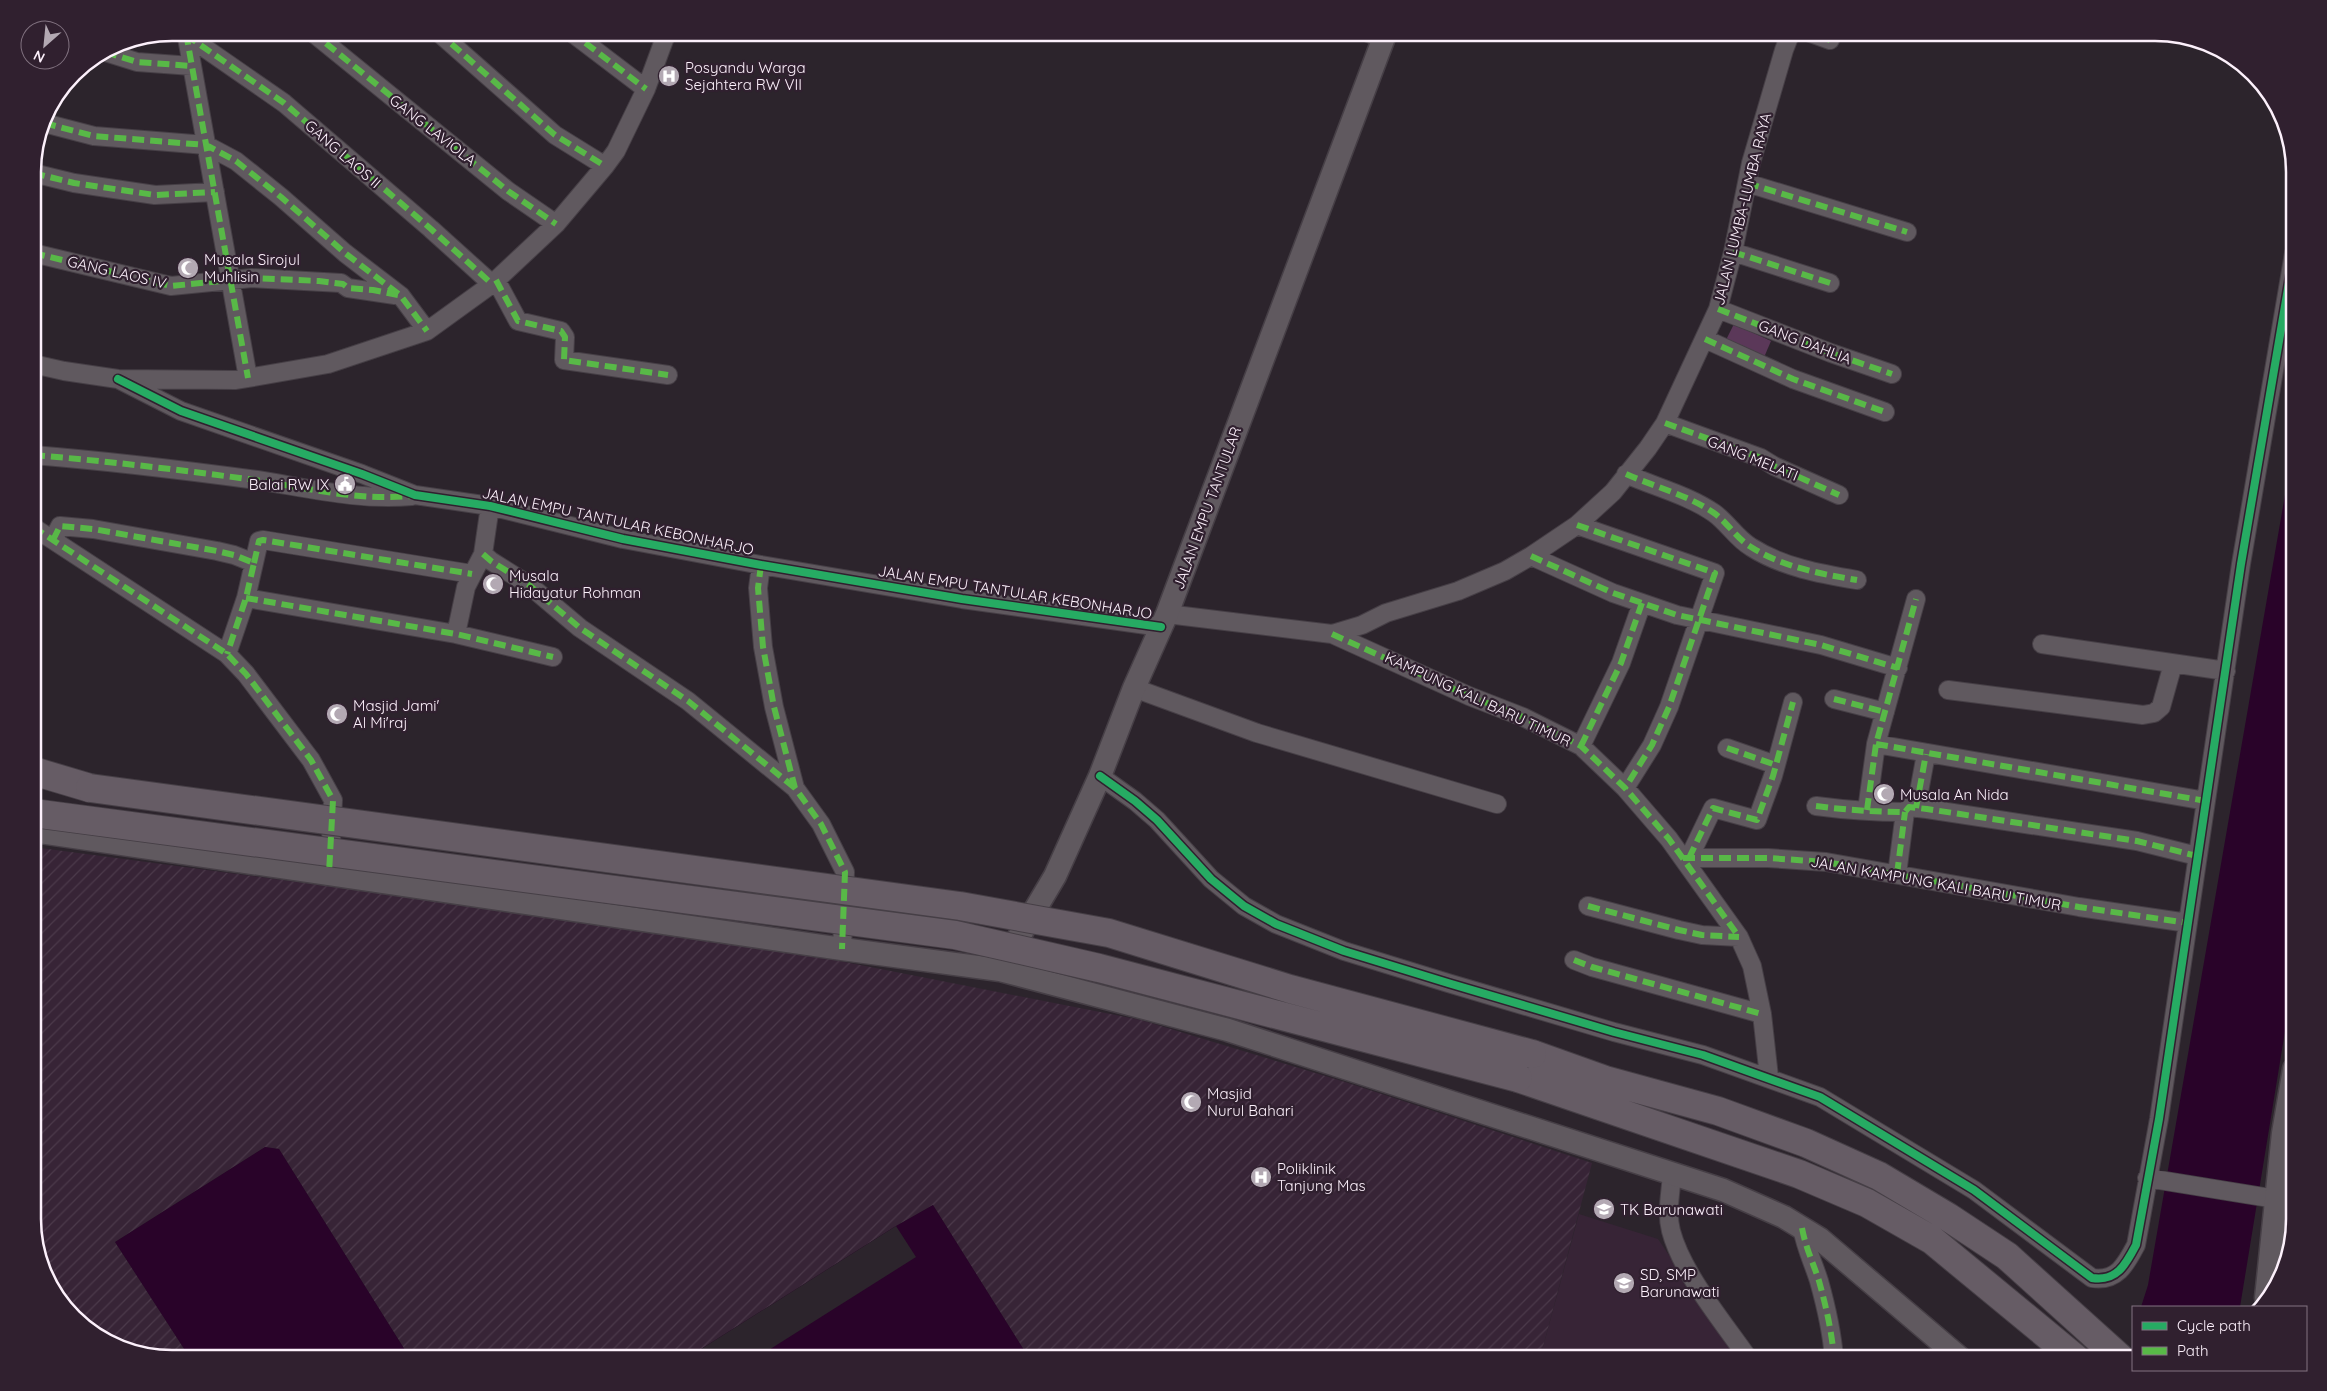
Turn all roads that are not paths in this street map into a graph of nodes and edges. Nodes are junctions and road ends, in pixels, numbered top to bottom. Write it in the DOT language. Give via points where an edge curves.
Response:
graph roads {
  1 [pos="1376,41"];
  2 [pos="1788,41"];
  3 [pos="187,42"];
  4 [pos="197,42"];
  5 [pos="324,42"];
  6 [pos="449,42"];
  7 [pos="584,42"];
  8 [pos="663,42"];
  9 [pos="114,55"];
  10 [pos="192,66"];
  11 [pos="646,89"];
  12 [pos="50,125"];
  13 [pos="206,145"];
  14 [pos="605,166"];
  15 [pos="42,175"];
  16 [pos="1747,183"];
  17 [pos="215,192"];
  18 [pos="556,224"];
  19 [pos="1907,232"];
  20 [pos="1733,252"];
  21 [pos="42,255"];
  22 [pos="232,280"];
  23 [pos="494,282"];
  24 [pos="1830,283"];
  25 [pos="401,296"];
  26 [pos="2285,305"];
  27 [pos="1718,309"];
  28 [pos="427,330"];
  29 [pos="1705,339"];
  30 [pos="42,366"];
  31 [pos="1892,374"];
  32 [pos="668,375"];
  33 [pos="248,378"];
  34 [pos="118,379"];
  35 [pos="1885,412"];
  36 [pos="1665,423"];
  37 [pos="42,456"];
  38 [pos="1626,474"];
  39 [pos="415,495"];
  40 [pos="1839,495"];
  41 [pos="490,506"];
  42 [pos="1577,524"];
  43 [pos="42,535"];
  44 [pos="53,540"];
  45 [pos="483,554"];
  46 [pos="1531,556"];
  47 [pos="254,563"];
  48 [pos="761,565"];
  49 [pos="472,574"];
  50 [pos="1857,580"];
  51 [pos="246,598"];
  52 [pos="1916,599"];
  53 [pos="1642,603"];
  54 [pos="1164,621"];
  55 [pos="1698,621"];
  56 [pos="456,634"];
  57 [pos="1332,634"];
  58 [pos="2042,644"];
  59 [pos="227,654"];
  60 [pos="553,657"];
  61 [pos="2173,664"];
  62 [pos="1898,668"];
  63 [pos="2226,671"];
  64 [pos="1134,688"];
  65 [pos="1948,690"];
  66 [pos="1834,699"];
  67 [pos="1792,702"];
  68 [pos="1885,712"];
  69 [pos="1876,744"];
  70 [pos="1582,746"];
  71 [pos="1727,748"];
  72 [pos="1926,754"];
  73 [pos="1776,765"];
  74 [pos="42,774"];
  75 [pos="1100,776"];
  76 [pos="42,781"];
  77 [pos="90,788"];
  78 [pos="795,788"];
  79 [pos="1626,788"];
  80 [pos="2206,801"];
  81 [pos="1497,804"];
  82 [pos="1816,806"];
  83 [pos="1867,810"];
  84 [pos="1910,810"];
  85 [pos="42,814"];
  86 [pos="42,832"];
  87 [pos="2197,856"];
  88 [pos="1686,858"];
  89 [pos="329,874"];
  90 [pos="1897,874"];
  91 [pos="1588,906"];
  92 [pos="2188,923"];
  93 [pos="1739,937"];
  94 [pos="842,950"];
  95 [pos="1574,960"];
  96 [pos="1000,970"];
  97 [pos="1762,1014"];
  98 [pos="1769,1077"];
  99 [pos="2286,1115"];
  100 [pos="1672,1173"];
  101 [pos="2147,1178"];
  102 [pos="2271,1199"];
  103 [pos="1802,1228"];
  104 [pos="2267,1286"];
  105 [pos="1743,1350"];
  106 [pos="1832,1350"];
  107 [pos="1951,1350"];
  108 [pos="2066,1350"];
  109 [pos="2110,1350"];
  1 -- 54 [label="street, JALAN EMPU TANTULAR"];
  2 -- 16 [label="street, JALAN LUMBA-LUMBA RAYA"];
  3 -- 10 [label="street"];
  4 -- 23 [label="street, GANG LAOS II" via="284,103"];
  5 -- 18 [label="street, GANG LAVIOLA" via="508,191"];
  6 -- 14 [label="street" via="555,134"];
  7 -- 11 [label="street"];
  8 -- 11 [label="street"];
  9 -- 10 [label="street" via="137,62"];
  10 -- 13 [label="street"];
  11 -- 14 [label="street" via="616,151"];
  12 -- 13 [label="street" via="94,136"];
  13 -- 17 [label="street"];
  13 -- 25 [label="street" via="243,167"];
  14 -- 18 [label="street"];
  15 -- 17 [label="street" via="155,194"];
  16 -- 19 [label="street"];
  16 -- 20 [label="street, JALAN LUMBA-LUMBA RAYA"];
  17 -- 22 [label="street"];
  18 -- 23 [label="street"];
  20 -- 24 [label="street"];
  20 -- 27 [label="street, JALAN LUMBA-LUMBA RAYA"];
  21 -- 22 [label="street, GANG LAOS IV" via="171,286"];
  22 -- 25 [label="street, GANG LAOS IV" via="319,281"];
  22 -- 33 [label="street"];
  23 -- 28 [label="street"];
  23 -- 32 [label="street, GANG LAOS II" via="518,321 561,331 565,337 564,360"];
  25 -- 28 [label="street"];
  26 -- 63 [label="street"];
  27 -- 29 [label="street, JALAN LUMBA-LUMBA RAYA"];
  27 -- 31 [label="street, GANG DAHLIA"];
  28 -- 33 [label="street" via="328,364"];
  29 -- 35 [label="street" via="1793,379"];
  29 -- 36 [label="street, JALAN LUMBA-LUMBA RAYA"];
  30 -- 34 [label="street"];
  33 -- 34 [label="street"];
  34 -- 39 [label="street, JALAN EMPU TANTULAR KEBONHARJO" via="181,411"];
  36 -- 38 [label="street, JALAN LUMBA-LUMBA RAYA"];
  36 -- 40 [label="street, GANG MELATI" via="1762,458"];
  37 -- 39 [label="street" via="223,476 369,498"];
  38 -- 42 [label="street, JALAN LUMBA-LUMBA RAYA" via="1613,492"];
  38 -- 50 [label="street" via="1714,513 1752,548 1782,562 1823,575"];
  39 -- 41 [label="street, JALAN EMPU TANTULAR KEBONHARJO"];
  41 -- 45 [label="street"];
  41 -- 48 [label="street, JALAN EMPU TANTULAR KEBONHARJO" via="623,539"];
  42 -- 46 [label="street, JALAN LUMBA-LUMBA RAYA"];
  42 -- 55 [label="street" via="1713,572 1715,576"];
  43 -- 44 [label="street"];
  44 -- 47 [label="street" via="60,526 93,529 217,551"];
  44 -- 59 [label="street"];
  45 -- 49 [label="street"];
  45 -- 78 [label="street" via="529,585 580,628 688,701"];
  46 -- 53 [label="street"];
  46 -- 57 [label="street, JALAN LUMBA-LUMBA RAYA" via="1506,571 1458,591"];
  47 -- 49 [label="street" via="259,541 263,540"];
  47 -- 51 [label="street"];
  48 -- 54 [label="street, JALAN EMPU TANTULAR KEBONHARJO" via="962,599"];
  48 -- 78 [label="street" via="758,588 763,647 774,707"];
  49 -- 56 [label="street"];
  51 -- 56 [label="street"];
  51 -- 59 [label="street"];
  52 -- 62 [label="street"];
  53 -- 55 [label="street"];
  53 -- 70 [label="street" via="1621,663"];
  54 -- 57 [label="street, KAMPUNG KALI BARU TIMUR"];
  54 -- 64 [label="street, JALAN EMPU TANTULAR"];
  55 -- 62 [label="street" via="1821,645"];
  55 -- 79 [label="street" via="1669,707 1652,745"];
  56 -- 60 [label="street"];
  57 -- 70 [label="street, KAMPUNG KALI BARU TIMUR"];
  58 -- 61 [label="street"];
  59 -- 89 [label="street" via="311,760 333,800"];
  61 -- 63 [label="street"];
  61 -- 65 [label="street" via="2161,707 2143,715"];
  62 -- 68 [label="street"];
  63 -- 80 [label="street"];
  64 -- 75 [label="street, JALAN EMPU TANTULAR"];
  64 -- 81 [label="street" via="1283,741"];
  66 -- 68 [label="street"];
  67 -- 73 [label="street"];
  68 -- 69 [label="street"];
  69 -- 72 [label="street"];
  69 -- 83 [label="street"];
  70 -- 79 [label="street, KAMPUNG KALI BARU TIMUR"];
  71 -- 73 [label="street"];
  72 -- 80 [label="street"];
  72 -- 84 [label="street"];
  73 -- 88 [label="street" via="1757,820 1713,808"];
  74 -- 77 [label="highway"];
  75 -- 96 [label="street, JALAN EMPU TANTULAR" via="1055,876"];
  75 -- 98 [label="street" via="1157,820 1211,879 1244,906 1276,924 1344,951"];
  76 -- 77 [label="highway"];
  77 -- 109 [label="highway, bridge" via="960,906 1100,931 1290,990 1532,1054 1605,1080 1718,1111 1806,1143 1879,1176 2007,1256"];
  78 -- 94 [label="street" via="821,824 845,872"];
  79 -- 88 [label="street, KAMPUNG KALI BARU TIMUR"];
  80 -- 87 [label="street"];
  82 -- 83 [label="street" via="1857,812"];
  83 -- 84 [label="street"];
  84 -- 87 [label="street" via="2136,841"];
  84 -- 90 [label="street"];
  85 -- 108 [label="highway, bridge" via="956,935 1099,968 1518,1078 1799,1174 1868,1203 1932,1240"];
  86 -- 89 [label="street"];
  87 -- 92 [label="street"];
  88 -- 90 [label="street, JALAN KAMPUNG KALI BARU TIMUR" via="1768,858"];
  88 -- 93 [label="street, KAMPUNG KALI BARU TIMUR"];
  89 -- 94 [label="street"];
  90 -- 92 [label="street, JALAN KAMPUNG KALI BARU TIMUR"];
  91 -- 93 [label="street" via="1687,932"];
  92 -- 101 [label="street"];
  93 -- 97 [label="street, KAMPUNG KALI BARU TIMUR" via="1752,966"];
  94 -- 96 [label="street"];
  95 -- 97 [label="street"];
  96 -- 100 [label="street" via="1228,1030"];
  97 -- 98 [label="street, KAMPUNG KALI BARU TIMUR"];
  98 -- 101 [label="street" via="1820,1097 1974,1190 2092,1278 2102,1280 2117,1274 2127,1262 2136,1245"];
  99 -- 102 [label="street"];
  100 -- 103 [label="street" via="1723,1190"];
  100 -- 105 [label="street" via="1671,1231 1689,1272"];
  101 -- 102 [label="street"];
  102 -- 104 [label="street"];
  103 -- 106 [label="street" via="1805,1247 1820,1287"];
  103 -- 107 [label="street" via="1820,1239"];
}
